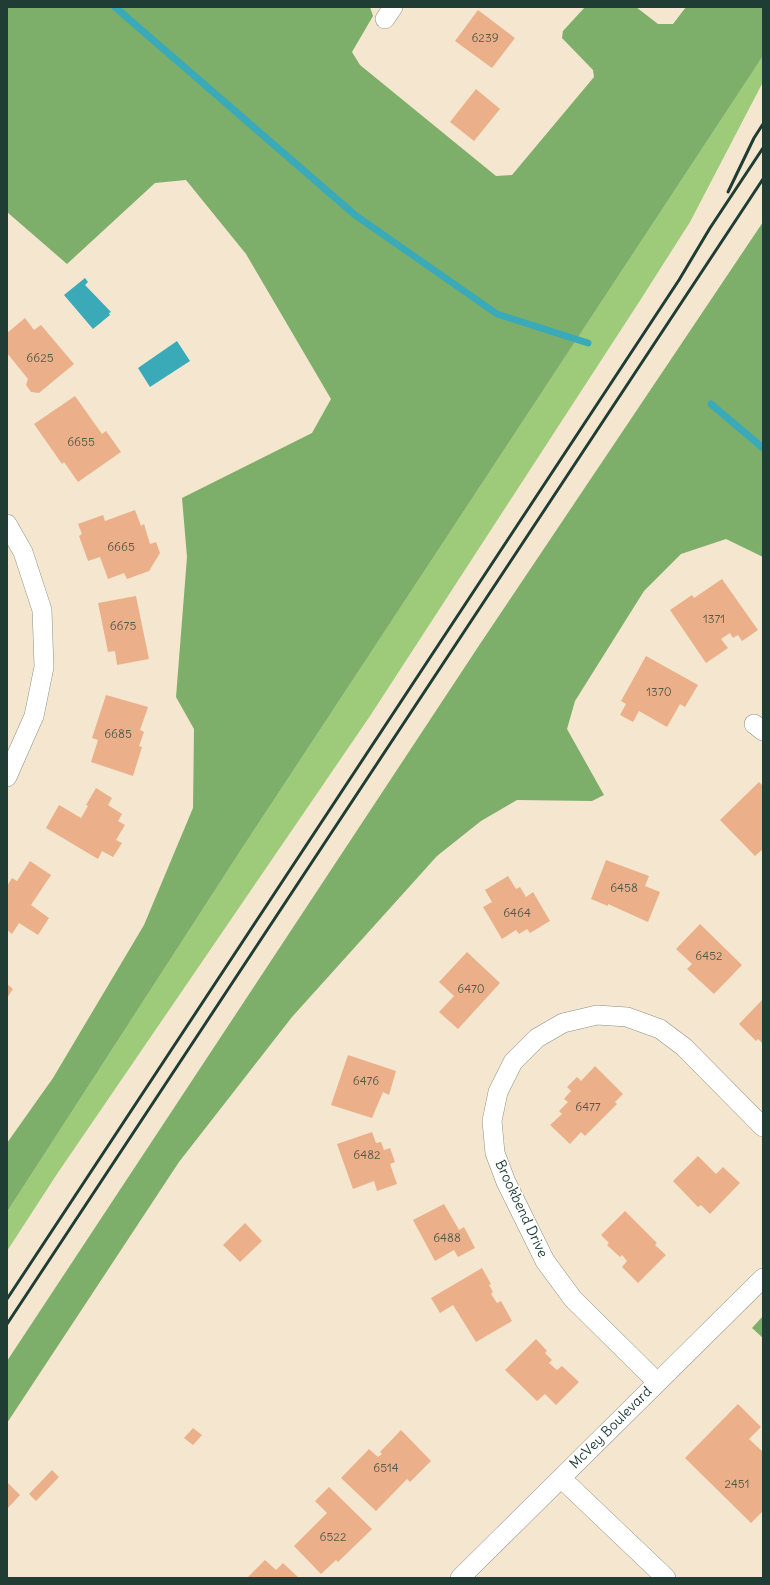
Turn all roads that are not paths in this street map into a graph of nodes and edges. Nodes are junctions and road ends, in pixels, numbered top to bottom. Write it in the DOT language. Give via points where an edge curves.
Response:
graph roads {
  1 [pos="7,524"];
  2 [pos="7,777"];
  3 [pos="763,1127"];
  4 [pos="763,1278"];
  5 [pos="657,1382"];
  6 [pos="561,1478"];
  7 [pos="460,1578"];
  8 [pos="666,1578"];
  1 -- 2 [label="street" via="23,552 42,610 44,667 34,716"];
  3 -- 5 [label="street, Brookbend Drive" via="684,1047 660,1029 628,1017 597,1015 563,1023 537,1038 513,1062 498,1092 492,1122 494,1153 546,1261 573,1299"];
  4 -- 5 [label="street, McVey Boulevard"];
  5 -- 6 [label="street, McVey Boulevard"];
  6 -- 7 [label="street, McVey Boulevard"];
  6 -- 8 [label="street"];
}
